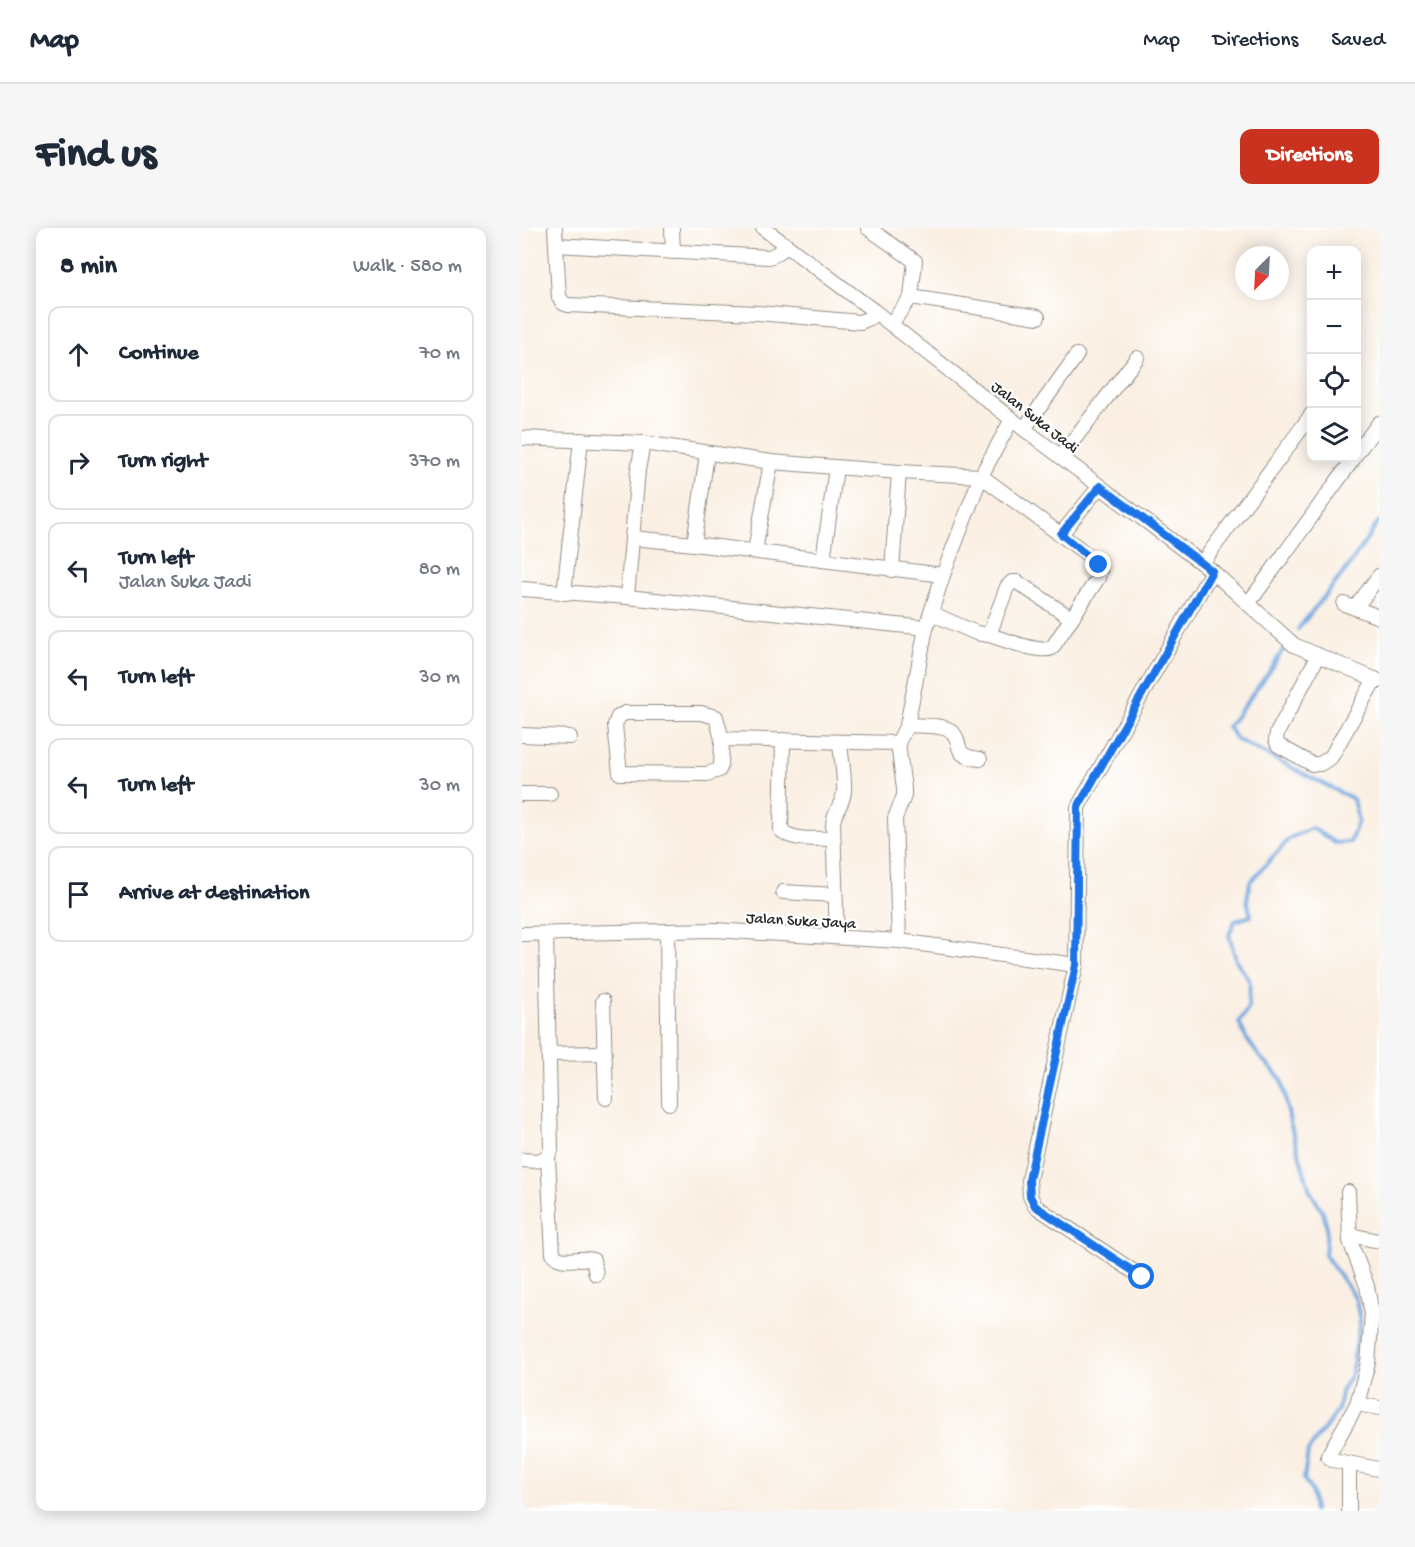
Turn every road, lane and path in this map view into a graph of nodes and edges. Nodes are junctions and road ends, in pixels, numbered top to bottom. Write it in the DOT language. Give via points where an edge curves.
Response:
graph roads {
  1 [pos="555,228"];
  2 [pos="672,228"];
  3 [pos="763,228"];
  4 [pos="868,228"];
  5 [pos="556,245"];
  6 [pos="787,246"];
  7 [pos="673,252"];
  8 [pos="911,297"];
  9 [pos="874,311"];
  10 [pos="1038,317"];
  11 [pos="891,324"];
  12 [pos="1077,356"];
  13 [pos="1137,358"];
  14 [pos="1012,419"];
  15 [pos="1307,420"];
  16 [pos="1379,423"];
  17 [pos="1024,429"];
  18 [pos="522,438"];
  19 [pos="581,440"];
  20 [pos="643,443"];
  21 [pos="1361,448"];
  22 [pos="707,454"];
  23 [pos="1062,456"];
  24 [pos="771,462"];
  25 [pos="1351,462"];
  26 [pos="836,468"];
  27 [pos="899,472"];
  28 [pos="981,476"];
  29 [pos="1100,486"];
  30 [pos="1061,534"];
  31 [pos="632,538"];
  32 [pos="694,544"];
  33 [pos="755,551"];
  34 [pos="823,560"];
  35 [pos="1207,567"];
  36 [pos="892,570"];
  37 [pos="943,575"];
  38 [pos="1379,576"];
  39 [pos="522,589"];
  40 [pos="564,593"];
  41 [pos="627,597"];
  42 [pos="1248,604"];
  43 [pos="931,613"];
  44 [pos="1379,617"];
  45 [pos="1071,618"];
  46 [pos="926,628"];
  47 [pos="989,635"];
  48 [pos="1318,656"];
  49 [pos="1377,680"];
  50 [pos="907,725"];
  51 [pos="522,735"];
  52 [pos="570,737"];
  53 [pos="722,739"];
  54 [pos="783,740"];
  55 [pos="840,742"];
  56 [pos="898,743"];
  57 [pos="980,759"];
  58 [pos="522,794"];
  59 [pos="550,794"];
  60 [pos="833,839"];
  61 [pos="783,892"];
  62 [pos="835,895"];
  63 [pos="668,931"];
  64 [pos="546,933"];
  65 [pos="522,934"];
  66 [pos="837,937"];
  67 [pos="899,941"];
  68 [pos="1076,965"];
  69 [pos="603,1001"];
  70 [pos="604,1053"];
  71 [pos="549,1054"];
  72 [pos="606,1098"];
  73 [pos="669,1103"];
  74 [pos="548,1157"];
  75 [pos="522,1161"];
  76 [pos="1348,1192"];
  77 [pos="1350,1235"];
  78 [pos="1379,1241"];
  79 [pos="596,1274"];
  80 [pos="1142,1277"];
  81 [pos="1375,1301"];
  82 [pos="1374,1351"];
  83 [pos="1357,1404"];
  84 [pos="1379,1408"];
  85 [pos="1349,1463"];
  86 [pos="1379,1469"];
  87 [pos="1349,1511"];
  1 -- 5 [label="street"];
  2 -- 7 [label="street"];
  3 -- 6 [label="street, Jalan Suka Jadi"];
  4 -- 8 [label="street" via="915,261"];
  5 -- 7 [label="street"];
  5 -- 9 [label="street" via="559,297 563,303 860,322 870,318"];
  6 -- 7 [label="street" via="769,256"];
  6 -- 9 [label="street, Jalan Suka Jadi"];
  8 -- 10 [label="street"];
  8 -- 11 [label="street"];
  9 -- 11 [label="street, Jalan Suka Jadi"];
  11 -- 14 [label="street, Jalan Suka Jadi"];
  12 -- 17 [label="street"];
  13 -- 23 [label="street"];
  14 -- 17 [label="street, Jalan Suka Jadi"];
  14 -- 28 [label="street"];
  15 -- 35 [label="street"];
  16 -- 21 [label="street"];
  17 -- 23 [label="street, Jalan Suka Jadi"];
  18 -- 19 [label="street"];
  19 -- 20 [label="street"];
  19 -- 40 [label="street"];
  20 -- 22 [label="street"];
  20 -- 31 [label="street"];
  22 -- 24 [label="street"];
  22 -- 32 [label="street"];
  23 -- 29 [label="street, Jalan Suka Jadi"];
  24 -- 26 [label="street"];
  24 -- 33 [label="street"];
  25 -- 42 [label="street"];
  26 -- 27 [label="street"];
  26 -- 34 [label="street"];
  27 -- 28 [label="street"];
  27 -- 36 [label="street"];
  28 -- 30 [label="street"];
  28 -- 37 [label="street"];
  29 -- 30 [label="street"];
  29 -- 35 [label="street, Jalan Suka Jadi"];
  30 -- 45 [label="street" via="1095,560 1100,571"];
  31 -- 32 [label="street"];
  31 -- 41 [label="street"];
  32 -- 33 [label="street"];
  33 -- 34 [label="street"];
  34 -- 36 [label="street"];
  35 -- 42 [label="street, Jalan Suka Jadi"];
  35 -- 68 [label="street" via="1078,807"];
  36 -- 37 [label="street"];
  37 -- 43 [label="street"];
  38 -- 44 [label="street" via="1350,606"];
  39 -- 40 [label="street"];
  40 -- 41 [label="street"];
  41 -- 46 [label="street"];
  42 -- 48 [label="street, Jalan Suka Jadi" via="1288,641"];
  43 -- 46 [label="street"];
  43 -- 47 [label="street"];
  45 -- 47 [label="street" via="1048,650"];
  45 -- 47 [label="street" via="1022,584 1012,582"];
  46 -- 50 [label="street"];
  48 -- 49 [label="street, Jalan Suka Jadi"];
  48 -- 49 [label="street" via="1276,740 1278,746 1312,764 1331,757"];
  50 -- 56 [label="street"];
  50 -- 57 [label="street" via="949,730 963,754"];
  51 -- 52 [label="street"];
  53 -- 53 [label="street" via="721,765 712,773 620,773 615,725 625,713 701,713 716,717"];
  53 -- 54 [label="street"];
  54 -- 55 [label="street"];
  54 -- 60 [label="street" via="781,830 794,838"];
  55 -- 56 [label="street"];
  55 -- 60 [label="street" via="844,793 834,813"];
  56 -- 67 [label="street" via="904,789 895,818"];
  58 -- 59 [label="street"];
  60 -- 62 [label="street"];
  61 -- 62 [label="street"];
  62 -- 66 [label="street"];
  63 -- 64 [label="street, Jalan Suka Jaya"];
  63 -- 66 [label="street, Jalan Suka Jaya"];
  63 -- 73 [label="street"];
  64 -- 65 [label="street, Jalan Suka Jaya"];
  64 -- 71 [label="street"];
  66 -- 67 [label="street, Jalan Suka Jaya"];
  67 -- 68 [label="street, Jalan Suka Jaya"];
  68 -- 80 [label="street" via="1029,1180 1030,1196 1035,1206"];
  69 -- 70 [label="street"];
  70 -- 71 [label="street"];
  70 -- 72 [label="street"];
  71 -- 74 [label="street"];
  74 -- 75 [label="street" via="542,1161"];
  74 -- 79 [label="street" via="553,1254 563,1260 593,1260"];
  76 -- 77 [label="street"];
  77 -- 78 [label="street"];
  77 -- 81 [label="street"];
  81 -- 82 [label="street"];
  82 -- 83 [label="street"];
  83 -- 84 [label="street"];
  83 -- 85 [label="street" via="1328,1453 1332,1460"];
  85 -- 86 [label="street"];
  85 -- 87 [label="street"];
}
